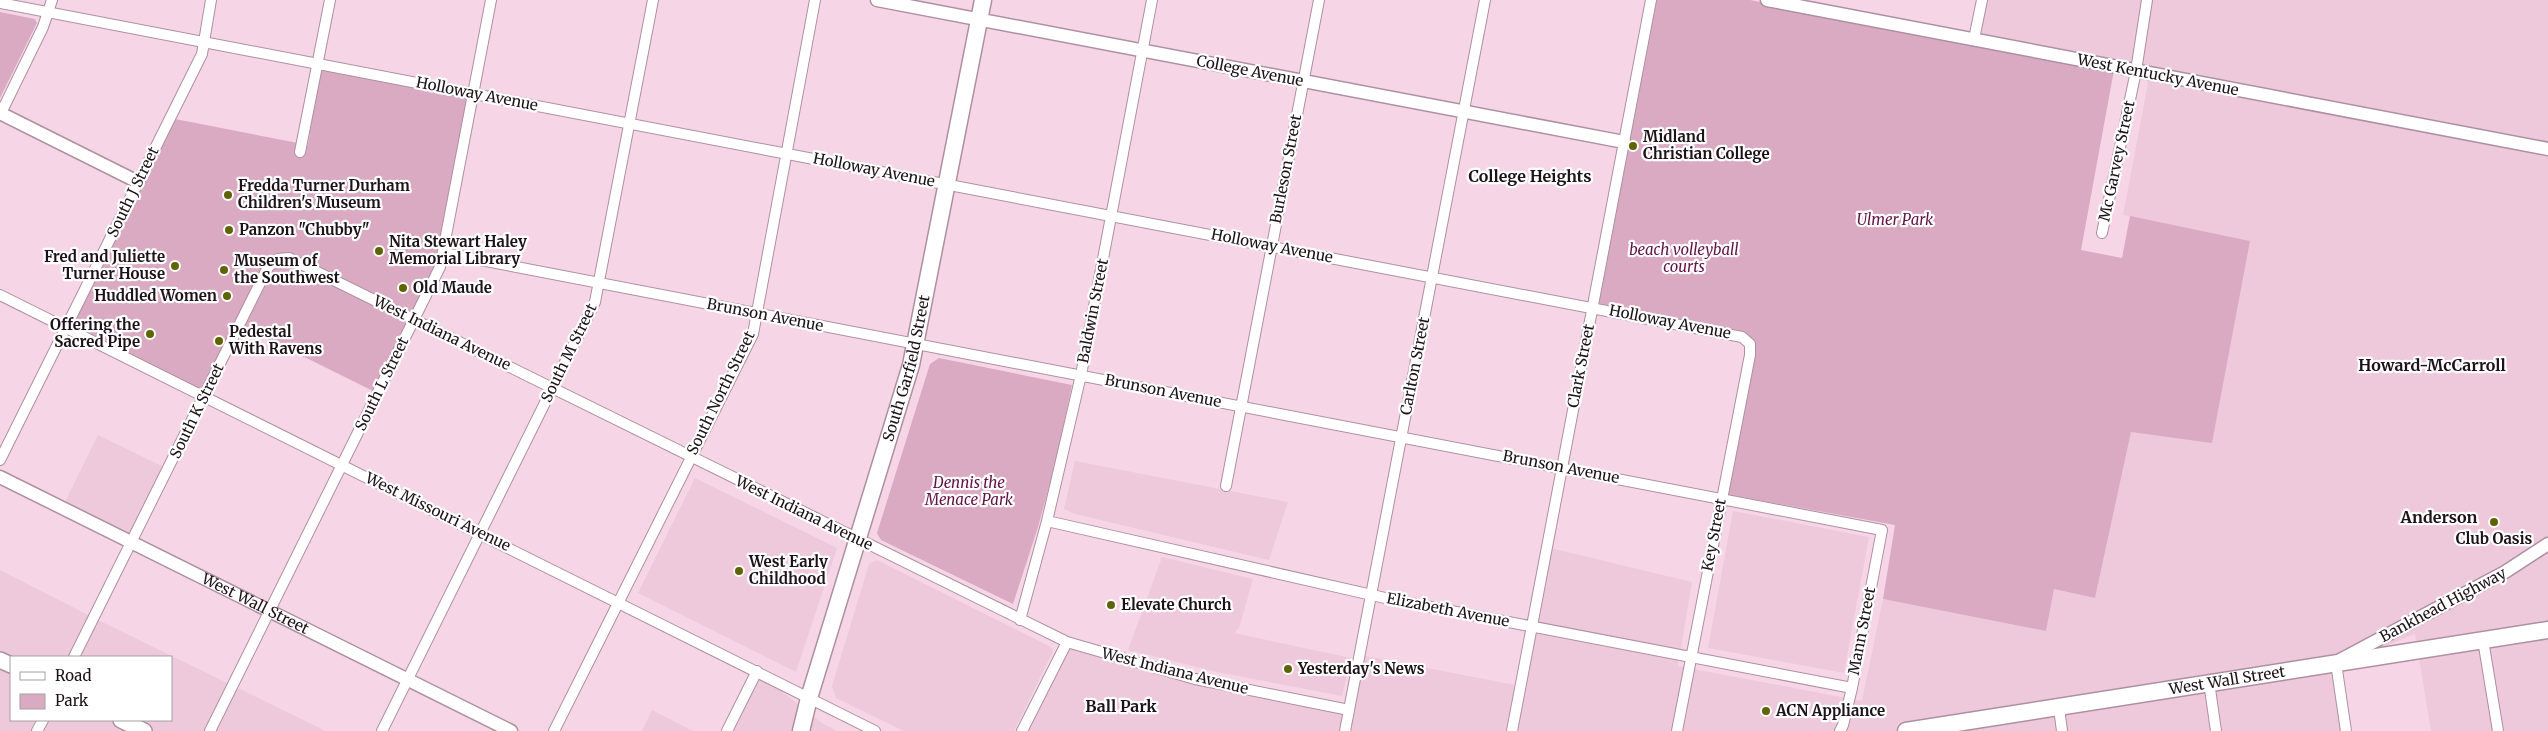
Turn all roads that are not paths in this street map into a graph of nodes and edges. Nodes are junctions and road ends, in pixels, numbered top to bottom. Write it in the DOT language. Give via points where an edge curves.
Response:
graph roads {
  1 [pos="52,0"];
  2 [pos="211,0"];
  3 [pos="330,0"];
  4 [pos="491,0"];
  5 [pos="652,0"];
  6 [pos="815,0"];
  7 [pos="877,0"];
  8 [pos="983,0"];
  9 [pos="1152,0"];
  10 [pos="1318,0"];
  11 [pos="1484,0"];
  12 [pos="1651,0"];
  13 [pos="1767,0"];
  14 [pos="1982,0"];
  15 [pos="2147,0"];
  16 [pos="0,3"];
  17 [pos="1794,3"];
  18 [pos="49,12"];
  19 [pos="980,19"];
  20 [pos="1974,39"];
  21 [pos="203,42"];
  22 [pos="1142,51"];
  23 [pos="317,63"];
  24 [pos="2136,70"];
  25 [pos="1303,81"];
  26 [pos="474,93"];
  27 [pos="1463,112"];
  28 [pos="0,114"];
  29 [pos="629,123"];
  30 [pos="1624,142"];
  31 [pos="2548,149"];
  32 [pos="300,152"];
  33 [pos="786,152"];
  34 [pos="138,182"];
  35 [pos="948,184"];
  36 [pos="1112,215"];
  37 [pos="2102,233"];
  38 [pos="1271,246"];
  39 [pos="444,254"];
  40 [pos="281,258"];
  41 [pos="1432,276"];
  42 [pos="599,283"];
  43 [pos="0,295"];
  44 [pos="1593,307"];
  45 [pos="756,313"];
  46 [pos="414,319"];
  47 [pos="66,328"];
  48 [pos="1747,341"];
  49 [pos="916,344"];
  50 [pos="1081,375"];
  51 [pos="552,388"];
  52 [pos="204,396"];
  53 [pos="1241,406"];
  54 [pos="1401,436"];
  55 [pos="691,456"];
  56 [pos="0,460"];
  57 [pos="342,465"];
  58 [pos="1562,467"];
  59 [pos="0,478"];
  60 [pos="1226,486"];
  61 [pos="1721,497"];
  62 [pos="1047,521"];
  63 [pos="1882,530"];
  64 [pos="480,533"];
  65 [pos="858,540"];
  66 [pos="132,543"];
  67 [pos="2548,544"];
  68 [pos="1370,595"];
  69 [pos="618,602"];
  70 [pos="269,611"];
  71 [pos="1020,620"];
  72 [pos="1531,627"];
  73 [pos="2548,630"];
  74 [pos="2483,640"];
  75 [pos="1067,642"];
  76 [pos="75,656"];
  77 [pos="1690,658"];
  78 [pos="2336,663"];
  79 [pos="757,671"];
  80 [pos="408,680"];
  81 [pos="2209,682"];
  82 [pos="1852,688"];
  83 [pos="809,698"];
  84 [pos="2059,708"];
  85 [pos="1349,710"];
  86 [pos="124,721"];
  87 [pos="144,731"];
  88 [pos="210,731"];
  89 [pos="382,731"];
  90 [pos="511,731"];
  91 [pos="554,731"];
  92 [pos="727,731"];
  93 [pos="801,731"];
  94 [pos="875,731"];
  95 [pos="1022,731"];
  96 [pos="1345,731"];
  97 [pos="1512,731"];
  98 [pos="1677,731"];
  99 [pos="1840,731"];
  100 [pos="1906,731"];
  101 [pos="2062,731"];
  102 [pos="2216,731"];
  103 [pos="2346,731"];
  104 [pos="2498,731"];
  1 -- 18 [label="street"];
  2 -- 21 [label="street, South J Street"];
  3 -- 23 [label="street"];
  4 -- 26 [label="street, South L Street"];
  5 -- 29 [label="street, South M Street"];
  6 -- 33 [label="street, South North Street"];
  7 -- 19 [label="street, College Avenue"];
  8 -- 19 [label="main road, South Garfield Street"];
  9 -- 22 [label="street, Baldwin Street"];
  10 -- 25 [label="street, Burleson Street"];
  11 -- 27 [label="street, Carlton Street"];
  12 -- 30 [label="street, Clark Street"];
  13 -- 17 [label="street, West Kentucky Avenue"];
  14 -- 20 [label="street"];
  15 -- 24 [label="street, Mc Garvey Street"];
  16 -- 18 [label="street, Holloway Avenue"];
  17 -- 20 [label="street, West Kentucky Avenue"];
  18 -- 21 [label="street, Holloway Avenue"];
  18 -- 28 [label="street"];
  19 -- 22 [label="street, College Avenue"];
  19 -- 35 [label="main road, South Garfield Street"];
  20 -- 24 [label="street, West Kentucky Avenue"];
  21 -- 23 [label="street, Holloway Avenue"];
  21 -- 34 [label="street, South J Street" via="202,54"];
  22 -- 25 [label="street, College Avenue"];
  22 -- 36 [label="street, Baldwin Street"];
  23 -- 26 [label="street, Holloway Avenue"];
  23 -- 32 [label="street"];
  24 -- 31 [label="street, West Kentucky Avenue"];
  24 -- 37 [label="street, Mc Garvey Street"];
  25 -- 27 [label="street, College Avenue"];
  25 -- 38 [label="street, Burleson Street"];
  26 -- 29 [label="street, Holloway Avenue"];
  26 -- 39 [label="street, South L Street"];
  27 -- 30 [label="street, College Avenue"];
  27 -- 41 [label="street, Carlton Street"];
  28 -- 34 [label="street"];
  29 -- 33 [label="street, Holloway Avenue"];
  29 -- 42 [label="street, South M Street"];
  30 -- 44 [label="street, Clark Street"];
  33 -- 35 [label="street, Holloway Avenue"];
  33 -- 45 [label="street, South North Street"];
  34 -- 47 [label="street, South J Street"];
  35 -- 36 [label="street, Holloway Avenue"];
  35 -- 49 [label="main road, South Garfield Street"];
  36 -- 38 [label="street, Holloway Avenue"];
  36 -- 50 [label="street, Baldwin Street"];
  38 -- 41 [label="street, Holloway Avenue"];
  38 -- 53 [label="street, Burleson Street"];
  39 -- 42 [label="street, Brunson Avenue"];
  39 -- 46 [label="street, South L Street"];
  40 -- 46 [label="street, West Indiana Avenue" via="295,260"];
  40 -- 52 [label="street, South K Street" via="268,267"];
  41 -- 44 [label="street, Holloway Avenue"];
  41 -- 54 [label="street, Carlton Street"];
  42 -- 45 [label="street, Brunson Avenue"];
  42 -- 51 [label="street, South M Street" via="595,302"];
  43 -- 47 [label="street, West Missouri Avenue"];
  44 -- 48 [label="street, Holloway Avenue" via="1735,335"];
  44 -- 58 [label="street, Clark Street"];
  45 -- 49 [label="street, Brunson Avenue"];
  45 -- 55 [label="street, South North Street" via="753,334"];
  46 -- 51 [label="street, West Indiana Avenue"];
  46 -- 57 [label="street, South L Street"];
  47 -- 52 [label="street, West Missouri Avenue"];
  47 -- 56 [label="street, South J Street"];
  48 -- 61 [label="street, Key Street" via="1750,355"];
  49 -- 50 [label="street, Brunson Avenue"];
  49 -- 65 [label="main road, South Garfield Street"];
  50 -- 53 [label="street, Brunson Avenue"];
  50 -- 62 [label="street, Baldwin Street"];
  51 -- 55 [label="street, West Indiana Avenue"];
  51 -- 64 [label="street, South M Street"];
  52 -- 57 [label="street, West Missouri Avenue"];
  52 -- 66 [label="street, South K Street"];
  53 -- 54 [label="street, Brunson Avenue"];
  53 -- 60 [label="street, Burleson Street"];
  54 -- 58 [label="street, Brunson Avenue"];
  54 -- 68 [label="street, Carlton Street"];
  55 -- 65 [label="street, West Indiana Avenue"];
  55 -- 69 [label="street, South North Street"];
  57 -- 64 [label="street, West Missouri Avenue"];
  57 -- 70 [label="street, South L Street"];
  58 -- 61 [label="street, Brunson Avenue"];
  58 -- 72 [label="street, Clark Street"];
  59 -- 66 [label="street, West Wall Street"];
  61 -- 63 [label="street, Brunson Avenue"];
  61 -- 77 [label="street, Key Street"];
  62 -- 68 [label="street, Elizabeth Avenue"];
  62 -- 71 [label="street, Baldwin Street"];
  63 -- 82 [label="street, Mann Street"];
  64 -- 69 [label="street, West Missouri Avenue"];
  64 -- 80 [label="street, South M Street"];
  65 -- 71 [label="street, West Indiana Avenue"];
  65 -- 83 [label="main road, South Garfield Street"];
  66 -- 70 [label="street, West Wall Street"];
  66 -- 76 [label="street, South K Street"];
  67 -- 78 [label="street, Bankhead Highway" via="2505,572"];
  68 -- 72 [label="street, Elizabeth Avenue"];
  68 -- 85 [label="street, Carlton Street"];
  69 -- 79 [label="street, West Missouri Avenue"];
  69 -- 91 [label="street, South North Street"];
  70 -- 80 [label="street, West Wall Street"];
  70 -- 88 [label="street, South L Street"];
  71 -- 75 [label="street, West Indiana Avenue"];
  72 -- 77 [label="street, Elizabeth Avenue"];
  72 -- 97 [label="street, Clark Street"];
  73 -- 74 [label="main road, West Wall Street"];
  74 -- 78 [label="main road, West Wall Street"];
  74 -- 104 [label="street"];
  75 -- 85 [label="street, West Indiana Avenue" via="1195,680"];
  75 -- 95 [label="street"];
  77 -- 82 [label="street, Elizabeth Avenue"];
  77 -- 98 [label="street, Key Street"];
  78 -- 81 [label="main road, West Wall Street"];
  78 -- 103 [label="street"];
  79 -- 83 [label="street, West Missouri Avenue"];
  79 -- 92 [label="street"];
  80 -- 89 [label="street, South M Street"];
  80 -- 90 [label="street, West Wall Street"];
  81 -- 84 [label="main road, West Wall Street"];
  81 -- 102 [label="street"];
  82 -- 99 [label="street, Mann Street"];
  83 -- 93 [label="main road, South Garfield Street"];
  83 -- 94 [label="street, West Missouri Avenue"];
  84 -- 100 [label="main road, West Wall Street"];
  84 -- 101 [label="street"];
  85 -- 96 [label="street, Carlton Street"];
  86 -- 87 [label="main road"];
}
